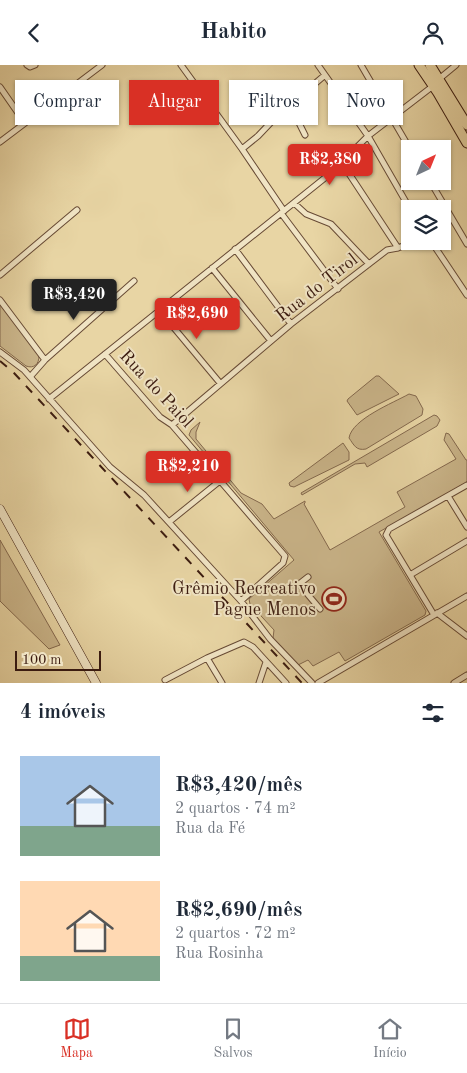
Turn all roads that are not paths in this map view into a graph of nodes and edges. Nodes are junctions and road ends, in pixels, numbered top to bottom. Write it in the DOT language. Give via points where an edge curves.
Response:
graph roads {
  1 [pos="27,65"];
  2 [pos="35,65"];
  3 [pos="102,65"];
  4 [pos="180,65"];
  5 [pos="318,65"];
  6 [pos="361,65"];
  7 [pos="419,65"];
  8 [pos="430,65"];
  9 [pos="456,65"];
  10 [pos="325,75"];
  11 [pos="82,80"];
  12 [pos="370,80"];
  13 [pos="318,81"];
  14 [pos="436,82"];
  15 [pos="0,87"];
  16 [pos="15,109"];
  17 [pos="403,109"];
  18 [pos="22,125"];
  19 [pos="268,125"];
  20 [pos="300,125"];
  21 [pos="383,125"];
  22 [pos="396,125"];
  23 [pos="467,125"];
  24 [pos="305,135"];
  25 [pos="368,136"];
  26 [pos="405,140"];
  27 [pos="0,143"];
  28 [pos="467,143"];
  29 [pos="242,149"];
  30 [pos="342,163"];
  31 [pos="435,190"];
  32 [pos="405,200"];
  33 [pos="294,203"];
  34 [pos="76,210"];
  35 [pos="282,212"];
  36 [pos="467,244"];
  37 [pos="401,248"];
  38 [pos="235,249"];
  39 [pos="398,249"];
  40 [pos="437,250"];
  41 [pos="369,264"];
  42 [pos="212,268"];
  43 [pos="0,275"];
  44 [pos="134,281"];
  45 [pos="338,289"];
  46 [pos="467,295"];
  47 [pos="0,300"];
  48 [pos="159,310"];
  49 [pos="291,324"];
  50 [pos="271,341"];
  51 [pos="0,352"];
  52 [pos="105,354"];
  53 [pos="45,360"];
  54 [pos="30,377"];
  55 [pos="220,383"];
  56 [pos="49,399"];
  57 [pos="172,425"];
  58 [pos="221,480"];
  59 [pos="467,485"];
  60 [pos="448,496"];
  61 [pos="0,509"];
  62 [pos="169,522"];
  63 [pos="467,527"];
  64 [pos="467,541"];
  65 [pos="410,575"];
  66 [pos="308,577"];
  67 [pos="467,596"];
  68 [pos="242,601"];
  69 [pos="320,609"];
  70 [pos="436,614"];
  71 [pos="467,637"];
  72 [pos="207,658"];
  73 [pos="266,662"];
  74 [pos="467,675"];
  75 [pos="165,680"];
  76 [pos="96,683"];
  77 [pos="222,683"];
  78 [pos="259,683"];
  79 [pos="286,683"];
  80 [pos="312,683"];
  81 [pos="318,683"];
  82 [pos="454,683"];
  1 -- 2 [label="street"];
  3 -- 11 [label="street"];
  4 -- 29 [label="street"];
  5 -- 10 [label="street"];
  6 -- 12 [label="street"];
  7 -- 14 [label="main road"];
  8 -- 14 [label="main road"];
  9 -- 14 [label="street"];
  10 -- 13 [label="street"];
  10 -- 25 [label="street"];
  14 -- 17 [label="street"];
  14 -- 23 [label="main road"];
  14 -- 28 [label="main road"];
  15 -- 16 [label="street"];
  18 -- 27 [label="street"];
  19 -- 29 [label="street"];
  20 -- 24 [label="street"];
  21 -- 25 [label="street"];
  22 -- 26 [label="street"];
  25 -- 30 [label="street"];
  25 -- 32 [label="street"];
  29 -- 35 [label="street"];
  30 -- 33 [label="street"];
  30 -- 39 [label="street"];
  31 -- 36 [label="street"];
  33 -- 35 [label="street"];
  33 -- 41 [label="street" via="306,214 331,224"];
  34 -- 43 [label="street"];
  35 -- 38 [label="street"];
  35 -- 45 [label="street"];
  37 -- 39 [label="street, Rua do Tirol"];
  38 -- 42 [label="street"];
  38 -- 49 [label="street"];
  39 -- 41 [label="street, Rua do Tirol" via="386,250"];
  40 -- 46 [label="street"];
  41 -- 45 [label="street, Rua do Tirol"];
  42 -- 48 [label="street"];
  42 -- 50 [label="street"];
  44 -- 53 [label="street"];
  45 -- 49 [label="street, Rua do Tirol"];
  47 -- 53 [label="street"];
  48 -- 52 [label="street"];
  48 -- 55 [label="street"];
  49 -- 50 [label="street, Rua do Tirol"];
  50 -- 55 [label="street, Rua do Tirol"];
  51 -- 54 [label="street"];
  52 -- 56 [label="street"];
  52 -- 57 [label="street, Rua do Paiol" via="160,417"];
  53 -- 54 [label="street"];
  54 -- 56 [label="street"];
  55 -- 57 [label="street, Rua do Tirol"];
  56 -- 62 [label="street" via="110,467"];
  57 -- 58 [label="street, Rua do Paiol"];
  58 -- 62 [label="street"];
  58 -- 68 [label="street, Rua do Paiol" via="285,556 283,563"];
  59 -- 60 [label="street"];
  60 -- 63 [label="street"];
  60 -- 65 [label="street" via="389,529 387,538"];
  61 -- 76 [label="main road"];
  62 -- 68 [label="street"];
  64 -- 65 [label="street"];
  65 -- 70 [label="street"];
  66 -- 69 [label="street" via="299,584"];
  67 -- 70 [label="street"];
  68 -- 80 [label="street" via="270,639"];
  70 -- 71 [label="street"];
  70 -- 81 [label="street"];
  72 -- 73 [label="street" via="244,642 250,644"];
  72 -- 75 [label="street"];
  72 -- 77 [label="street"];
  73 -- 78 [label="street"];
  73 -- 79 [label="street"];
  74 -- 82 [label="street"];
}
